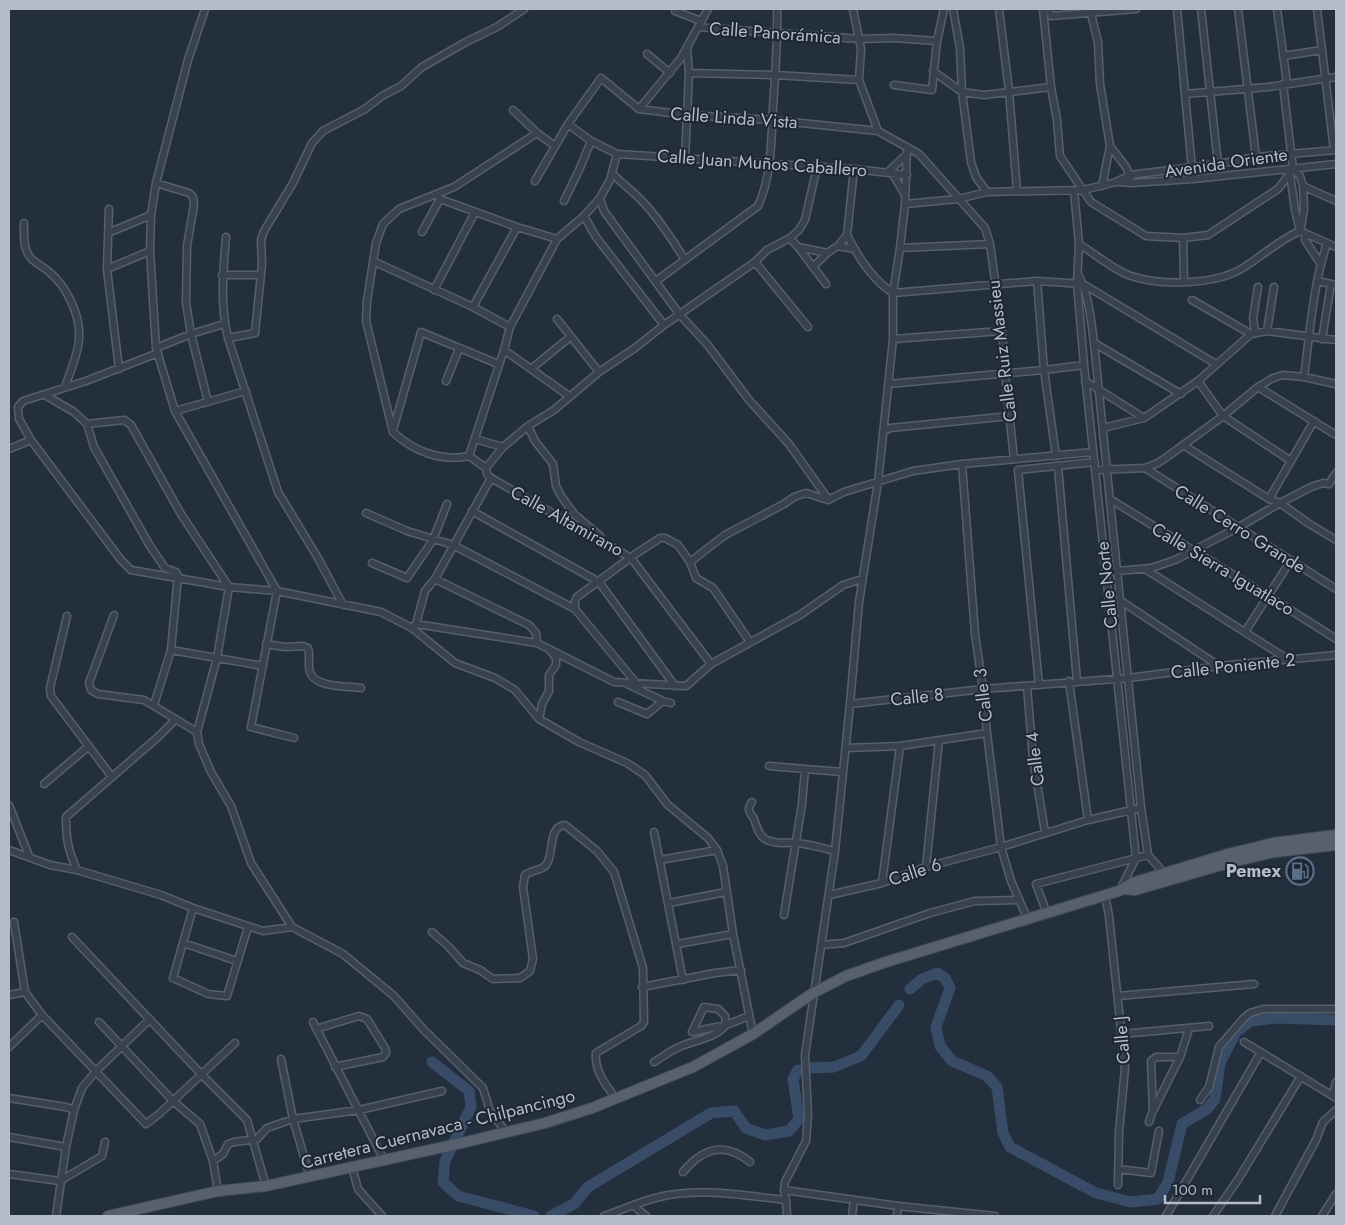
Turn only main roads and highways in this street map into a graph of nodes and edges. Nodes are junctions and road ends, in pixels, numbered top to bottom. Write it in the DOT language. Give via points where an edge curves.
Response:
graph roads {
  1 [pos="1336,835"];
  2 [pos="1336,845"];
  3 [pos="1121,890"];
  4 [pos="108,1216"];
  1 -- 3 [label="main road, Carretera Cuernavaca - Chilpancingo" via="1273,843 1228,854 1132,883"];
  2 -- 3 [label="main road, Carretera Cuernavaca - Chilpancingo" via="1275,852 1135,890"];
  3 -- 4 [label="main road, Carretera Cuernavaca - Chilpancingo" via="846,976 693,1067 616,1099 545,1123 310,1177 218,1191"];
}
